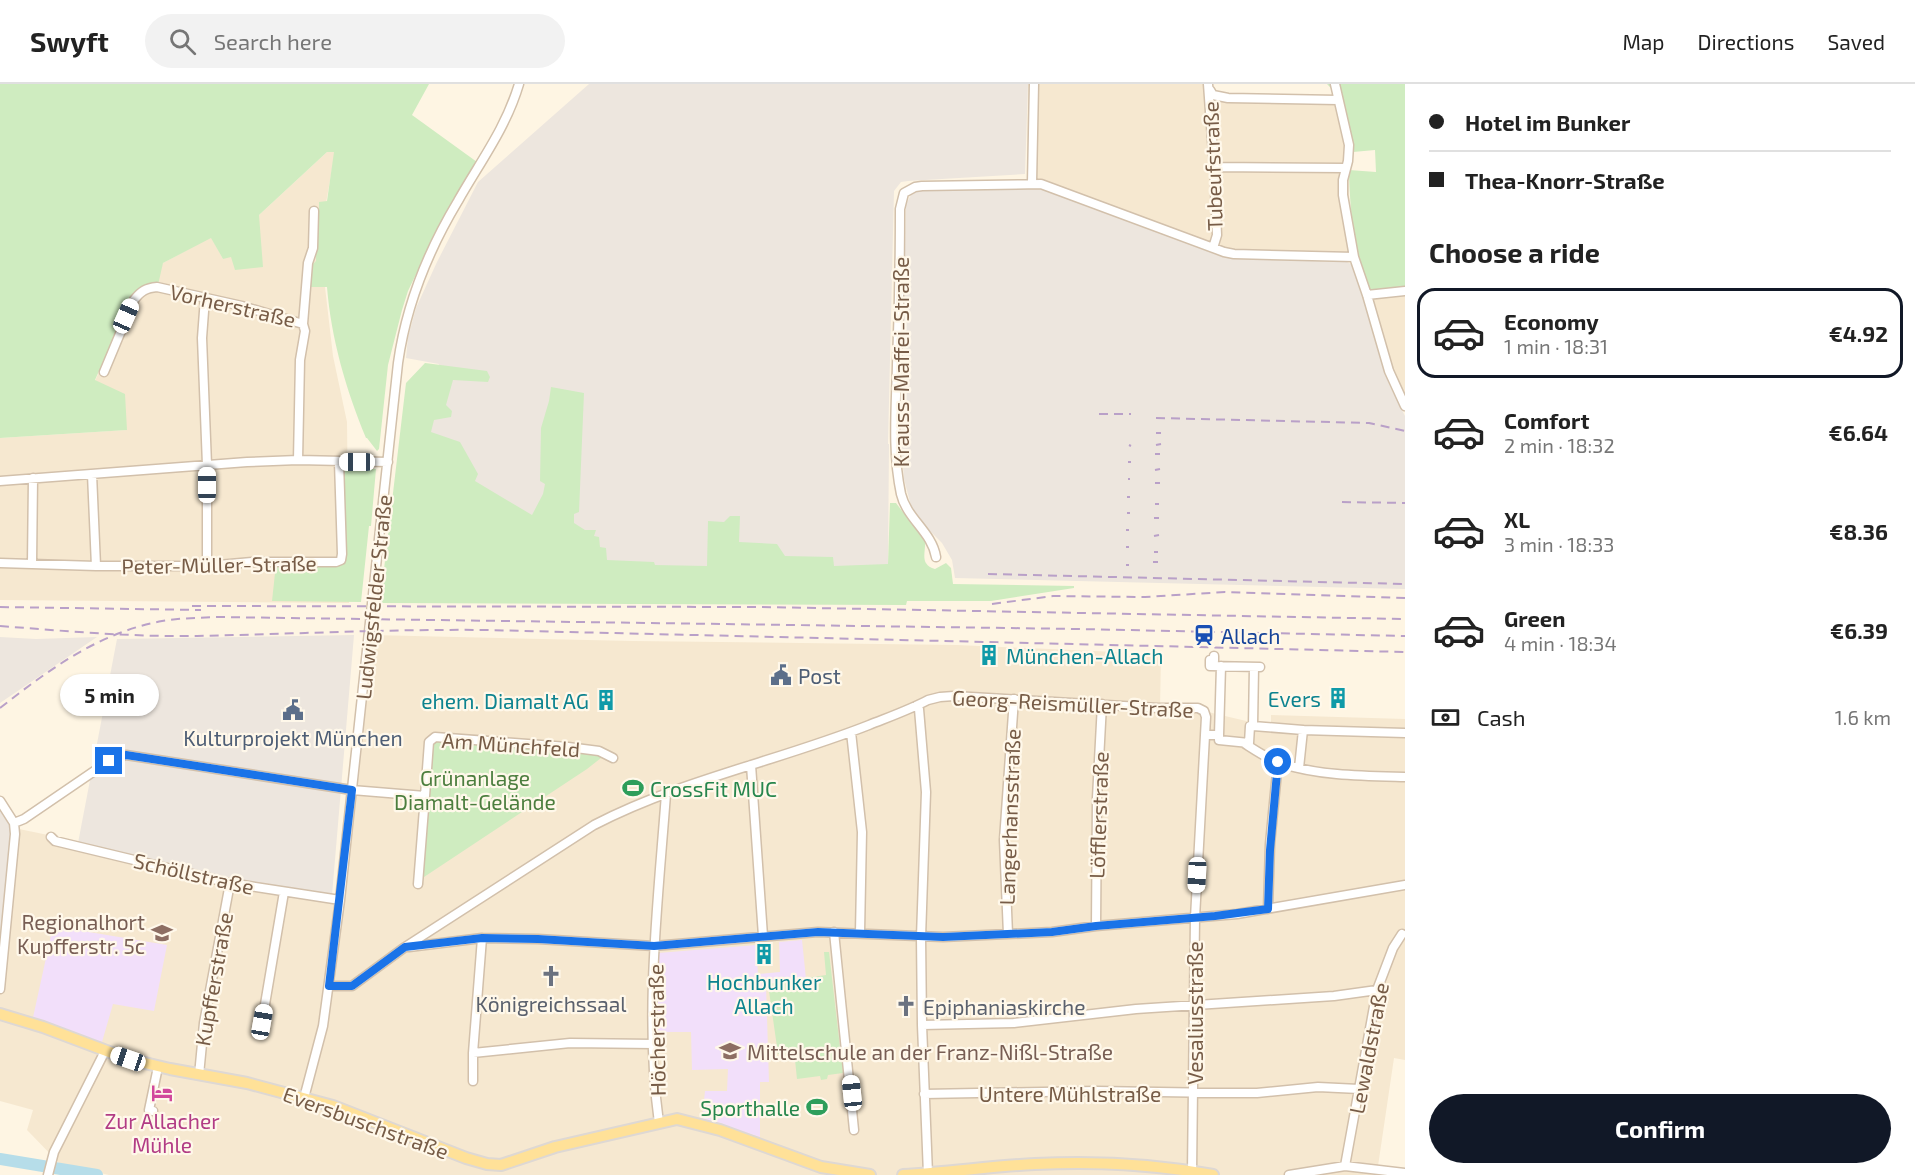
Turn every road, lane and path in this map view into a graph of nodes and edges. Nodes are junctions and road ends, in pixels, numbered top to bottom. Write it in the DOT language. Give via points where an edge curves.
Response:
graph roads {
  1 [pos="519,84"];
  2 [pos="1034,84"];
  3 [pos="1335,84"];
  4 [pos="1209,87"];
  5 [pos="1228,98"];
  6 [pos="1338,100"];
  7 [pos="1211,111"];
  8 [pos="1214,167"];
  9 [pos="1345,168"];
  10 [pos="1032,183"];
  11 [pos="314,211"];
  12 [pos="1213,248"];
  13 [pos="1354,257"];
  14 [pos="1405,291"];
  15 [pos="1367,295"];
  16 [pos="206,298"];
  17 [pos="303,324"];
  18 [pos="104,372"];
  19 [pos="1405,406"];
  20 [pos="298,460"];
  21 [pos="339,462"];
  22 [pos="388,462"];
  23 [pos="207,465"];
  24 [pos="92,474"];
  25 [pos="33,478"];
  26 [pos="0,481"];
  27 [pos="936,557"];
  28 [pos="0,563"];
  29 [pos="32,564"];
  30 [pos="96,566"];
  31 [pos="207,566"];
  32 [pos="1211,661"];
  33 [pos="1221,666"];
  34 [pos="1014,699"];
  35 [pos="1102,704"];
  36 [pos="916,706"];
  37 [pos="1204,711"];
  38 [pos="1256,726"];
  39 [pos="1303,730"];
  40 [pos="851,732"];
  41 [pos="1405,733"];
  42 [pos="1244,743"];
  43 [pos="613,758"];
  44 [pos="1278,762"];
  45 [pos="751,765"];
  46 [pos="1299,768"];
  47 [pos="1405,777"];
  48 [pos="352,790"];
  49 [pos="666,794"];
  50 [pos="424,796"];
  51 [pos="0,801"];
  52 [pos="14,823"];
  53 [pos="51,837"];
  54 [pos="230,883"];
  55 [pos="418,884"];
  56 [pos="1405,885"];
  57 [pos="284,892"];
  58 [pos="340,900"];
  59 [pos="1268,909"];
  60 [pos="1195,918"];
  61 [pos="1096,926"];
  62 [pos="834,932"];
  63 [pos="860,932"];
  64 [pos="1008,934"];
  65 [pos="1402,934"];
  66 [pos="762,936"];
  67 [pos="921,937"];
  68 [pos="482,938"];
  69 [pos="654,946"];
  70 [pos="405,947"];
  71 [pos="329,986"];
  72 [pos="0,989"];
  73 [pos="1377,990"];
  74 [pos="1194,1006"];
  75 [pos="0,1014"];
  76 [pos="262,1022"];
  77 [pos="922,1025"];
  78 [pos="654,1044"];
  79 [pos="105,1051"];
  80 [pos="473,1053"];
  81 [pos="158,1067"];
  82 [pos="199,1075"];
  83 [pos="473,1081"];
  84 [pos="1359,1089"];
  85 [pos="1193,1092"];
  86 [pos="924,1094"];
  87 [pos="304,1098"];
  88 [pos="153,1111"];
  89 [pos="659,1123"];
  90 [pos="854,1130"];
  91 [pos="1345,1166"];
  92 [pos="494,1170"];
  93 [pos="1196,1173"];
  94 [pos="1405,1173"];
  95 [pos="48,1174"];
  96 [pos="932,1174"];
  97 [pos="870,1175"];
  98 [pos="903,1175"];
  99 [pos="1213,1175"];
  100 [pos="1289,1175"];
  1 -- 22 [label="street, Ludwigsfelder Straße" via="495,141 452,212 410,305 399,353"];
  2 -- 10 [label="street"];
  3 -- 6 [label="street"];
  4 -- 5 [label="street" via="1213,94"];
  4 -- 7 [label="street, Tubeufstraße"];
  5 -- 6 [label="street"];
  5 -- 7 [label="street"];
  6 -- 9 [label="street" via="1349,145"];
  7 -- 8 [label="street, Tubeufstraße"];
  8 -- 9 [label="street"];
  8 -- 12 [label="street, Tubeufstraße" via="1217,235"];
  9 -- 13 [label="street" via="1345,215"];
  10 -- 12 [label="street" via="1062,190"];
  10 -- 27 [label="street, Krauss-Maffei-Straße" via="922,186 904,193 900,209 895,436 904,504 932,541"];
  11 -- 17 [label="street, Vorherstraße"];
  12 -- 13 [label="street" via="1233,254"];
  13 -- 15 [label="street"];
  14 -- 15 [label="street"];
  15 -- 19 [label="street" via="1389,371"];
  16 -- 17 [label="street, Vorherstraße"];
  16 -- 18 [label="street, Vorherstraße" via="158,287 141,291"];
  16 -- 23 [label="street" via="202,338"];
  17 -- 20 [label="street"];
  20 -- 21 [label="street"];
  20 -- 23 [label="street"];
  21 -- 22 [label="street"];
  21 -- 31 [label="street, Peter-Müller-Straße" via="341,560"];
  22 -- 48 [label="street, Ludwigsfelder Straße"];
  23 -- 24 [label="street"];
  23 -- 31 [label="street"];
  24 -- 25 [label="street"];
  24 -- 30 [label="street"];
  25 -- 26 [label="street"];
  25 -- 29 [label="street"];
  28 -- 29 [label="street, Peter-Müller-Straße"];
  29 -- 30 [label="street, Peter-Müller-Straße"];
  30 -- 31 [label="street, Peter-Müller-Straße"];
  32 -- 33 [label="street"];
  33 -- 38 [label="street" via="1257,667"];
  33 -- 42 [label="street" via="1215,735 1219,740"];
  34 -- 35 [label="street, Georg-Reismüller-Straße"];
  34 -- 36 [label="street, Georg-Reismüller-Straße" via="940,697"];
  34 -- 64 [label="street, Langerhansstraße" via="1004,840"];
  35 -- 37 [label="street, Georg-Reismüller-Straße"];
  35 -- 61 [label="street, Löfflerstraße"];
  36 -- 40 [label="street, Georg-Reismüller-Straße"];
  36 -- 67 [label="street" via="926,792"];
  37 -- 60 [label="street, Vesaliusstraße"];
  38 -- 39 [label="street"];
  38 -- 42 [label="street" via="1250,726 1249,743"];
  39 -- 41 [label="street"];
  39 -- 46 [label="street"];
  40 -- 45 [label="street, Georg-Reismüller-Straße"];
  40 -- 63 [label="street" via="862,831"];
  42 -- 44 [label="street"];
  43 -- 50 [label="street, Am Münchfeld" via="599,751 568,747 435,738 429,742"];
  44 -- 46 [label="street"];
  44 -- 59 [label="street"];
  45 -- 49 [label="street, Georg-Reismüller-Straße"];
  45 -- 66 [label="street"];
  46 -- 47 [label="street"];
  48 -- 50 [label="street"];
  48 -- 52 [label="street" via="126,755 109,761"];
  48 -- 58 [label="street, Ludwigsfelder Straße"];
  49 -- 69 [label="street, Höcherstraße"];
  49 -- 70 [label="street, Georg-Reismüller-Straße" via="594,825"];
  50 -- 55 [label="street"];
  51 -- 52 [label="street"];
  52 -- 72 [label="street"];
  53 -- 54 [label="street, Schöllstraße"];
  54 -- 57 [label="street, Schöllstraße"];
  54 -- 82 [label="street, Kupfferstraße"];
  56 -- 59 [label="street"];
  57 -- 58 [label="street, Schöllstraße"];
  57 -- 76 [label="street"];
  58 -- 71 [label="street, Ludwigsfelder Straße"];
  59 -- 60 [label="street"];
  60 -- 61 [label="street"];
  60 -- 74 [label="street, Vesaliusstraße"];
  61 -- 64 [label="street"];
  62 -- 63 [label="street"];
  62 -- 66 [label="street"];
  62 -- 90 [label="street"];
  63 -- 67 [label="street"];
  64 -- 67 [label="street"];
  65 -- 73 [label="street, Lewaldstraße"];
  66 -- 69 [label="street"];
  67 -- 77 [label="street"];
  68 -- 69 [label="street"];
  68 -- 70 [label="street"];
  68 -- 80 [label="street"];
  69 -- 78 [label="street, Höcherstraße"];
  70 -- 71 [label="street, Georg-Reismüller-Straße" via="352,986"];
  71 -- 87 [label="street, Ludwigsfelder Straße"];
  73 -- 74 [label="street"];
  73 -- 84 [label="street, Lewaldstraße"];
  74 -- 77 [label="street" via="1014,1023"];
  74 -- 85 [label="street, Vesaliusstraße"];
  75 -- 79 [label="main road, Eversbuschstraße"];
  77 -- 86 [label="street"];
  78 -- 80 [label="street" via="570,1043"];
  78 -- 89 [label="street, Höcherstraße"];
  79 -- 81 [label="main road, Eversbuschstraße"];
  79 -- 95 [label="street" via="54,1152"];
  80 -- 83 [label="street"];
  81 -- 82 [label="main road, Eversbuschstraße"];
  81 -- 88 [label="street" via="149,1110"];
  82 -- 87 [label="main road, Eversbuschstraße"];
  84 -- 85 [label="street, Untere Mühlstraße"];
  84 -- 91 [label="street, Lewaldstraße"];
  85 -- 86 [label="street, Untere Mühlstraße"];
  85 -- 93 [label="street, Vesaliusstraße"];
  86 -- 96 [label="street"];
  87 -- 92 [label="main road, Eversbuschstraße"];
  89 -- 92 [label="main road, Eversbuschstraße" via="555,1147"];
  89 -- 97 [label="main road, Eversbuschstraße" via="687,1120 821,1167"];
  91 -- 94 [label="street"];
  91 -- 100 [label="street"];
  93 -- 96 [label="main road" via="1086,1163"];
  93 -- 99 [label="main road"];
  96 -- 98 [label="main road"];
}
